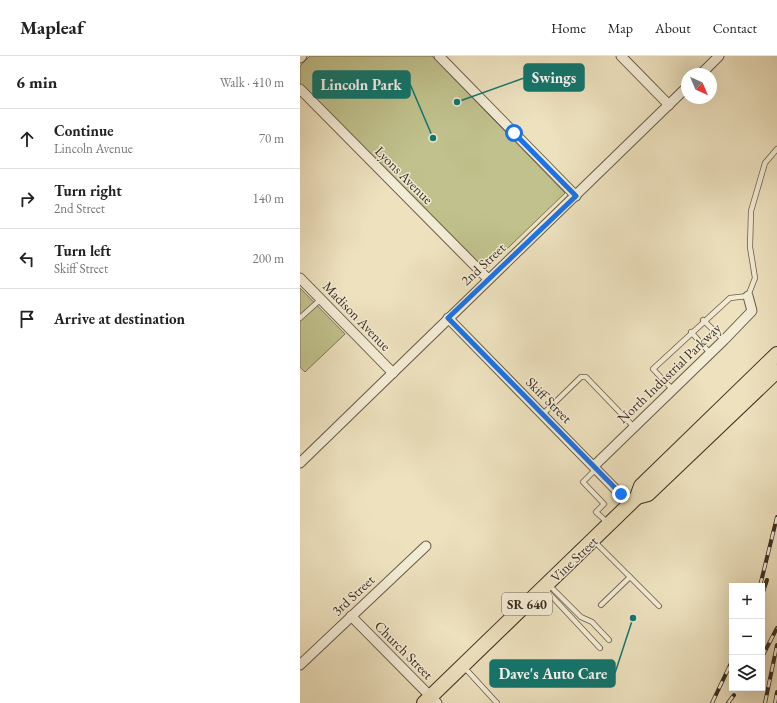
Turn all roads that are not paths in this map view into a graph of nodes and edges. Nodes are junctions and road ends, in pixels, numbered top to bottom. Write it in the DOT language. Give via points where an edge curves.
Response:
graph roads {
  1 [pos="302,56"];
  2 [pos="439,56"];
  3 [pos="621,56"];
  4 [pos="719,56"];
  5 [pos="300,58"];
  6 [pos="706,68"];
  7 [pos="300,89"];
  8 [pos="681,93"];
  9 [pos="669,105"];
  10 [pos="777,149"];
  11 [pos="576,196"];
  12 [pos="300,278"];
  13 [pos="488,280"];
  14 [pos="748,296"];
  15 [pos="321,299"];
  16 [pos="300,318"];
  17 [pos="448,318"];
  18 [pos="703,320"];
  19 [pos="691,332"];
  20 [pos="724,340"];
  21 [pos="710,353"];
  22 [pos="777,354"];
  23 [pos="777,371"];
  24 [pos="393,373"];
  25 [pos="672,389"];
  26 [pos="543,414"];
  27 [pos="634,427"];
  28 [pos="300,463"];
  29 [pos="595,467"];
  30 [pos="633,500"];
  31 [pos="609,525"];
  32 [pos="593,540"];
  33 [pos="426,546"];
  34 [pos="630,577"];
  35 [pos="546,586"];
  36 [pos="601,605"];
  37 [pos="658,606"];
  38 [pos="351,616"];
  39 [pos="609,640"];
  40 [pos="600,648"];
  41 [pos="300,665"];
  42 [pos="463,666"];
  43 [pos="430,701"];
  44 [pos="497,703"];
  1 -- 5 [label="street"];
  2 -- 11 [label="street"];
  3 -- 9 [label="street"];
  4 -- 6 [label="street"];
  7 -- 13 [label="street, Lyons Avenue"];
  8 -- 9 [label="street, 2nd Street"];
  9 -- 11 [label="street, 2nd Street"];
  10 -- 14 [label="lane" via="765,163 751,210 750,247 755,278"];
  11 -- 13 [label="street, 2nd Street"];
  12 -- 15 [label="street, Madison Avenue"];
  13 -- 17 [label="street, 2nd Street"];
  14 -- 18 [label="lane" via="730,298"];
  14 -- 20 [label="street, North Industrial Parkway" via="752,311"];
  15 -- 16 [label="lane"];
  15 -- 24 [label="street, Madison Avenue"];
  17 -- 24 [label="street, 2nd Street"];
  17 -- 26 [label="street, Skiff Street"];
  18 -- 19 [label="lane"];
  18 -- 20 [label="lane"];
  19 -- 21 [label="lane"];
  19 -- 25 [label="lane" via="653,369"];
  20 -- 21 [label="street, North Industrial Parkway"];
  21 -- 25 [label="street, North Industrial Parkway"];
  22 -- 30 [label="main road, Vine Street / SR 640" via="642,486"];
  23 -- 30 [label="main road, Vine Street / SR 640" via="648,494"];
  24 -- 28 [label="street, 2nd Street"];
  25 -- 27 [label="street, North Industrial Parkway"];
  26 -- 27 [label="lane" via="582,377 586,378"];
  26 -- 29 [label="street, Skiff Street"];
  27 -- 29 [label="street, North Industrial Parkway"];
  29 -- 30 [label="street, Skiff Street"];
  29 -- 31 [label="lane" via="583,482 604,504 596,512"];
  30 -- 31 [label="main road, Vine Street / SR 640"];
  31 -- 32 [label="main road, Vine Street / SR 640"];
  32 -- 34 [label="lane"];
  32 -- 35 [label="main road, Vine Street / SR 640"];
  33 -- 38 [label="street, 3rd Street"];
  34 -- 36 [label="lane"];
  34 -- 37 [label="lane"];
  35 -- 39 [label="lane" via="581,617 592,622"];
  35 -- 40 [label="lane"];
  35 -- 42 [label="main road, Vine Street / SR 640"];
  38 -- 41 [label="street, 3rd Street"];
  38 -- 43 [label="street, Church Street"];
  42 -- 43 [label="main road, Vine Street / SR 640"];
  42 -- 44 [label="lane"];
}
